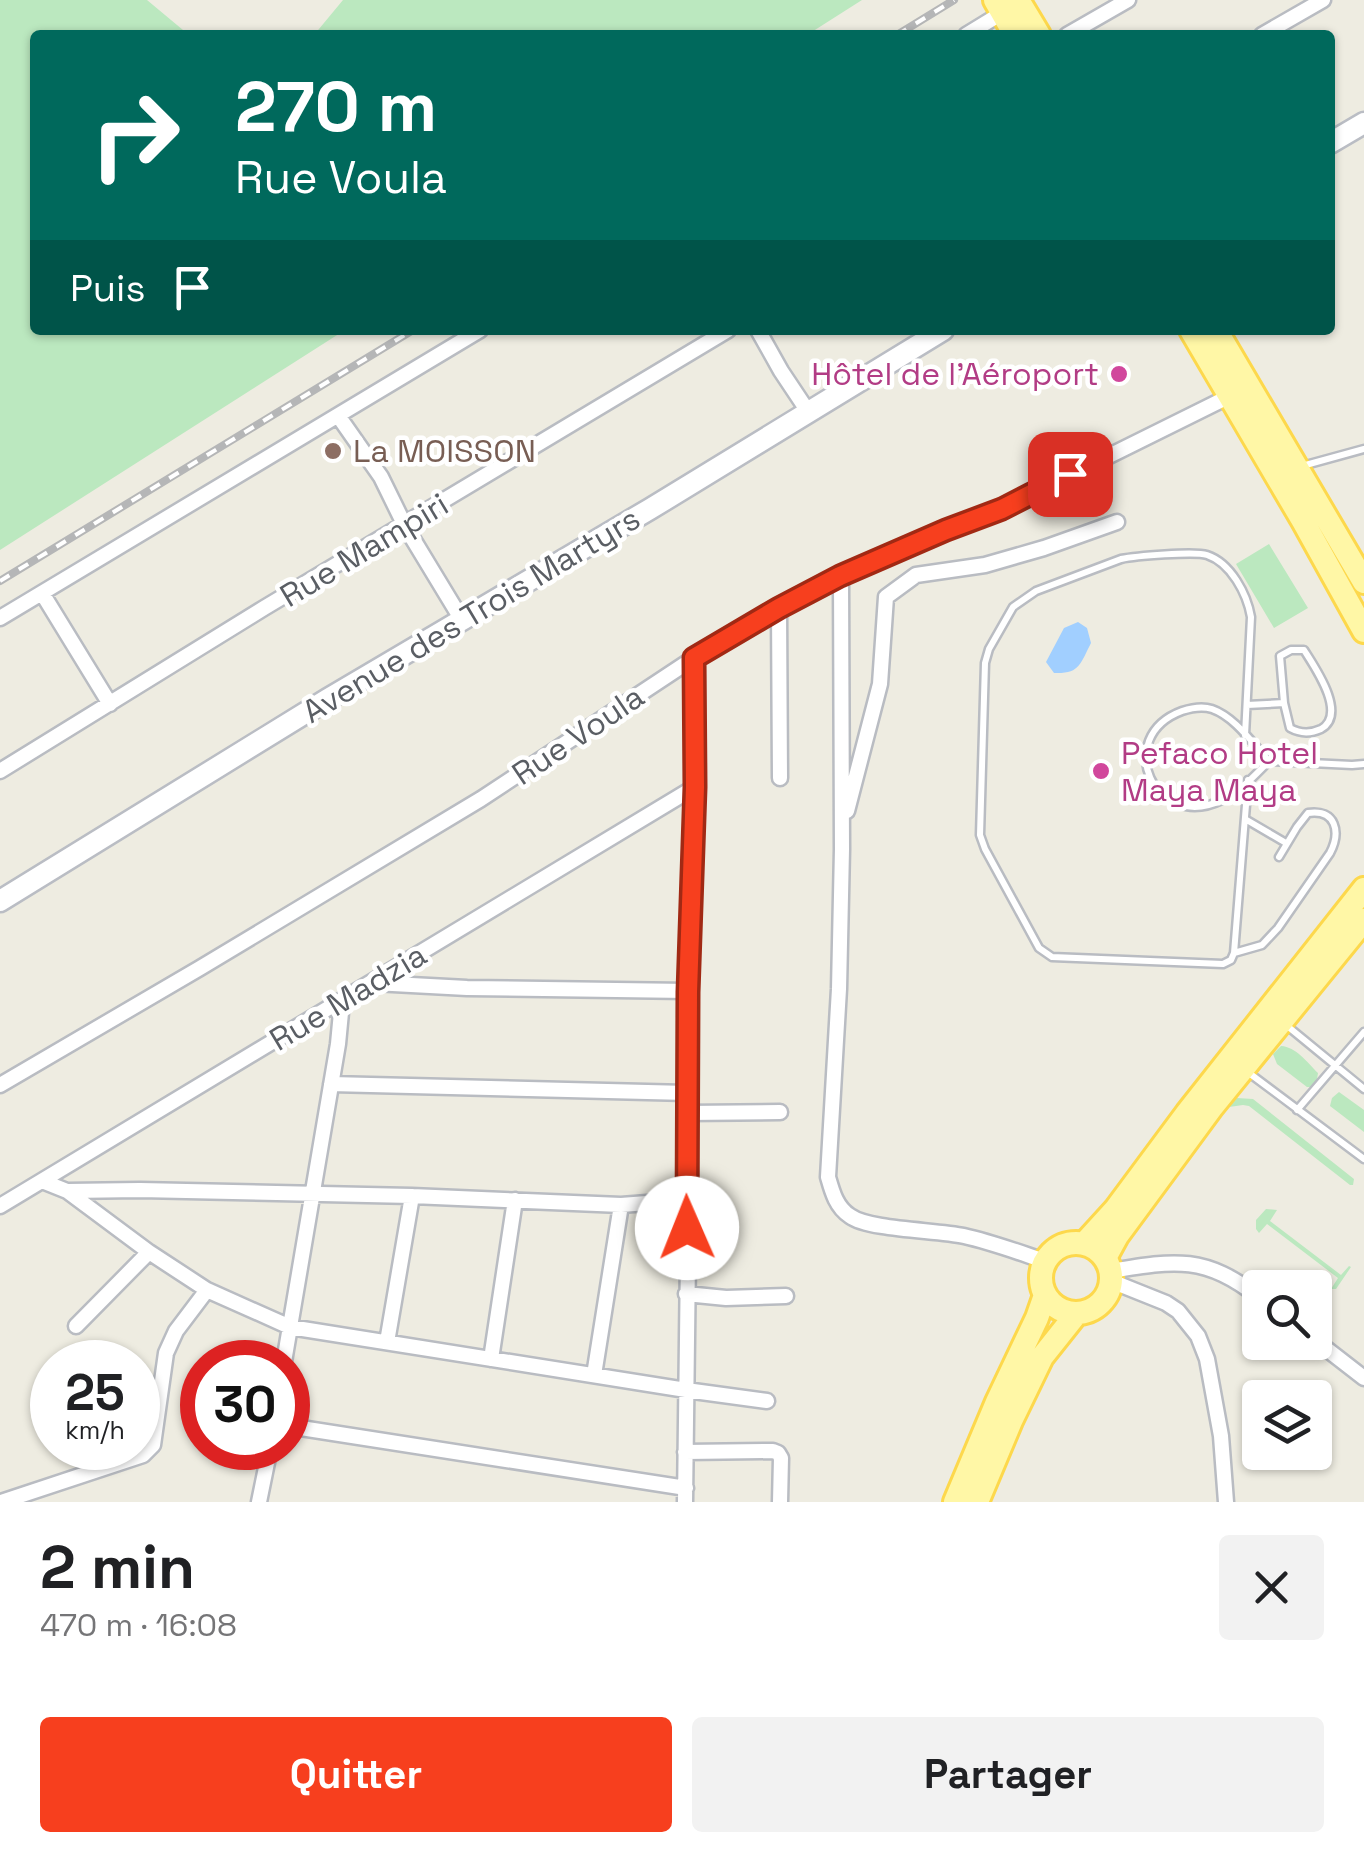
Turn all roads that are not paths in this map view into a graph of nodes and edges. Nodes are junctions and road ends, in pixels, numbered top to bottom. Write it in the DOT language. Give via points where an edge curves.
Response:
graph roads {
  1 [pos="1128,0"];
  2 [pos="1323,0"];
  3 [pos="1005,4"];
  4 [pos="972,30"];
  5 [pos="1013,30"];
  6 [pos="1034,30"];
  7 [pos="1075,30"];
  8 [pos="1271,30"];
  9 [pos="1364,123"];
  10 [pos="1335,140"];
  11 [pos="472,335"];
  12 [pos="720,335"];
  13 [pos="761,335"];
  14 [pos="935,335"];
  15 [pos="1194,335"];
  16 [pos="1219,335"];
  17 [pos="1230,396"];
  18 [pos="809,413"];
  19 [pos="338,417"];
  20 [pos="1364,450"];
  21 [pos="1296,468"];
  22 [pos="1117,522"];
  23 [pos="405,526"];
  24 [pos="840,576"];
  25 [pos="1364,582"];
  26 [pos="42,593"];
  27 [pos="779,608"];
  28 [pos="0,618"];
  29 [pos="462,620"];
  30 [pos="1364,631"];
  31 [pos="694,658"];
  32 [pos="1284,703"];
  33 [pos="110,704"];
  34 [pos="1247,706"];
  35 [pos="1246,735"];
  36 [pos="1269,761"];
  37 [pos="1364,764"];
  38 [pos="0,770"];
  39 [pos="780,778"];
  40 [pos="1248,780"];
  41 [pos="695,787"];
  42 [pos="1245,819"];
  43 [pos="842,830"];
  44 [pos="1286,843"];
  45 [pos="1279,858"];
  46 [pos="1364,890"];
  47 [pos="0,900"];
  48 [pos="1364,920"];
  49 [pos="1234,953"];
  50 [pos="372,983"];
  51 [pos="688,992"];
  52 [pos="342,1002"];
  53 [pos="1281,1021"];
  54 [pos="1364,1032"];
  55 [pos="1336,1066"];
  56 [pos="1243,1069"];
  57 [pos="0,1084"];
  58 [pos="330,1084"];
  59 [pos="1364,1089"];
  60 [pos="687,1094"];
  61 [pos="1297,1110"];
  62 [pos="780,1112"];
  63 [pos="687,1113"];
  64 [pos="1364,1159"];
  65 [pos="42,1181"];
  66 [pos="67,1191"];
  67 [pos="311,1195"];
  68 [pos="412,1196"];
  69 [pos="515,1200"];
  70 [pos="686,1200"];
  71 [pos="620,1205"];
  72 [pos="0,1206"];
  73 [pos="1084,1244"];
  74 [pos="149,1252"];
  75 [pos="1045,1261"];
  76 [pos="1109,1270"];
  77 [pos="1242,1285"];
  78 [pos="208,1290"];
  79 [pos="686,1294"];
  80 [pos="1045,1295"];
  81 [pos="786,1296"];
  82 [pos="1077,1312"];
  83 [pos="76,1326"];
  84 [pos="290,1326"];
  85 [pos="288,1340"];
  86 [pos="387,1342"];
  87 [pos="1332,1353"];
  88 [pos="491,1359"];
  89 [pos="594,1375"];
  90 [pos="1364,1378"];
  91 [pos="686,1390"];
  92 [pos="766,1401"];
  93 [pos="310,1430"];
  94 [pos="684,1452"];
  95 [pos="266,1470"];
  96 [pos="685,1495"];
  97 [pos="1,1502"];
  98 [pos="259,1502"];
  99 [pos="780,1502"];
  100 [pos="955,1502"];
  101 [pos="977,1502"];
  102 [pos="1226,1502"];
  1 -- 7 [label="street"];
  2 -- 8 [label="street"];
  3 -- 4 [label="street"];
  3 -- 5 [label="main road"];
  3 -- 6 [label="main road"];
  9 -- 10 [label="main road"];
  11 -- 19 [label="street"];
  12 -- 23 [label="street, Rue Mampiri"];
  13 -- 18 [label="street"];
  14 -- 18 [label="main road, Avenue des Trois Martyrs"];
  15 -- 17 [label="main road"];
  16 -- 21 [label="main road"];
  17 -- 24 [label="street, Rue Voula" via="1002,509"];
  17 -- 30 [label="main road"];
  18 -- 29 [label="main road, Avenue des Trois Martyrs"];
  19 -- 23 [label="street" via="381,477"];
  19 -- 26 [label="street"];
  20 -- 21 [label="lane"];
  21 -- 25 [label="main road"];
  22 -- 43 [label="street" via="986,565 916,575 886,597 880,684"];
  23 -- 29 [label="street"];
  23 -- 33 [label="street, Rue Mampiri"];
  24 -- 27 [label="street, Rue Voula"];
  24 -- 43 [label="street"];
  26 -- 28 [label="street"];
  26 -- 33 [label="street"];
  27 -- 31 [label="street, Rue Voula"];
  27 -- 39 [label="street"];
  29 -- 47 [label="main road, Avenue des Trois Martyrs"];
  31 -- 41 [label="street"];
  31 -- 57 [label="street, Rue Voula" via="481,799"];
  32 -- 32 [label="lane" via="1280,656 1304,650 1330,698 1329,720 1300,733 1290,728"];
  32 -- 34 [label="lane"];
  33 -- 38 [label="street, Rue Mampiri"];
  34 -- 35 [label="lane"];
  34 -- 49 [label="lane" via="1248,602 1231,572 1206,554 1121,558 1036,591 1014,607 986,663 980,835 1039,948 1052,957 1208,964 1224,964"];
  35 -- 36 [label="lane"];
  35 -- 40 [label="lane" via="1212,709 1192,708 1158,726 1146,757 1158,792 1188,807 1222,800"];
  36 -- 37 [label="lane"];
  36 -- 40 [label="lane"];
  40 -- 42 [label="lane"];
  41 -- 50 [label="street, Rue Madzia"];
  41 -- 51 [label="street"];
  42 -- 44 [label="lane"];
  42 -- 49 [label="lane"];
  43 -- 75 [label="street" via="828,1176 833,1194 848,1216 868,1224 964,1236"];
  44 -- 45 [label="lane"];
  44 -- 49 [label="lane" via="1308,813 1328,815 1336,830 1330,854 1278,928 1262,945"];
  46 -- 73 [label="main road"];
  48 -- 53 [label="main road"];
  50 -- 51 [label="street"];
  50 -- 52 [label="street, Rue Madzia"];
  51 -- 60 [label="street"];
  52 -- 58 [label="street"];
  52 -- 65 [label="street, Rue Madzia"];
  53 -- 55 [label="lane"];
  53 -- 56 [label="main road"];
  54 -- 55 [label="lane"];
  55 -- 59 [label="lane"];
  55 -- 61 [label="lane"];
  56 -- 61 [label="lane"];
  56 -- 76 [label="main road" via="1115,1240"];
  58 -- 60 [label="street"];
  58 -- 67 [label="street"];
  60 -- 63 [label="street"];
  61 -- 64 [label="lane"];
  62 -- 63 [label="street"];
  63 -- 70 [label="street"];
  65 -- 66 [label="street"];
  65 -- 72 [label="street, Rue Madzia"];
  66 -- 67 [label="street"];
  66 -- 74 [label="street"];
  67 -- 68 [label="street"];
  67 -- 84 [label="street"];
  68 -- 69 [label="street"];
  68 -- 86 [label="street"];
  69 -- 71 [label="street"];
  69 -- 88 [label="street"];
  70 -- 71 [label="street"];
  70 -- 79 [label="street"];
  71 -- 89 [label="street"];
  73 -- 75 [label="main road" via="1066,1244"];
  73 -- 76 [label="main road" via="1099,1251"];
  74 -- 78 [label="street"];
  74 -- 83 [label="street"];
  75 -- 80 [label="main road"];
  76 -- 77 [label="street" via="1203,1266"];
  76 -- 82 [label="main road" via="1097,1306"];
  76 -- 102 [label="street" via="1178,1311 1198,1336 1221,1436"];
  78 -- 84 [label="street"];
  78 -- 97 [label="street" via="166,1352 150,1450"];
  79 -- 81 [label="street"];
  79 -- 91 [label="street"];
  80 -- 82 [label="main road"];
  80 -- 100 [label="main road"];
  82 -- 101 [label="main road" via="1042,1358"];
  84 -- 85 [label="street"];
  84 -- 86 [label="street"];
  86 -- 88 [label="street"];
  87 -- 90 [label="street"];
  88 -- 89 [label="street"];
  89 -- 91 [label="street"];
  91 -- 92 [label="street"];
  91 -- 94 [label="street"];
  93 -- 96 [label="street"];
  94 -- 96 [label="street"];
  94 -- 99 [label="street" via="778,1452"];
  95 -- 98 [label="street"];
}
